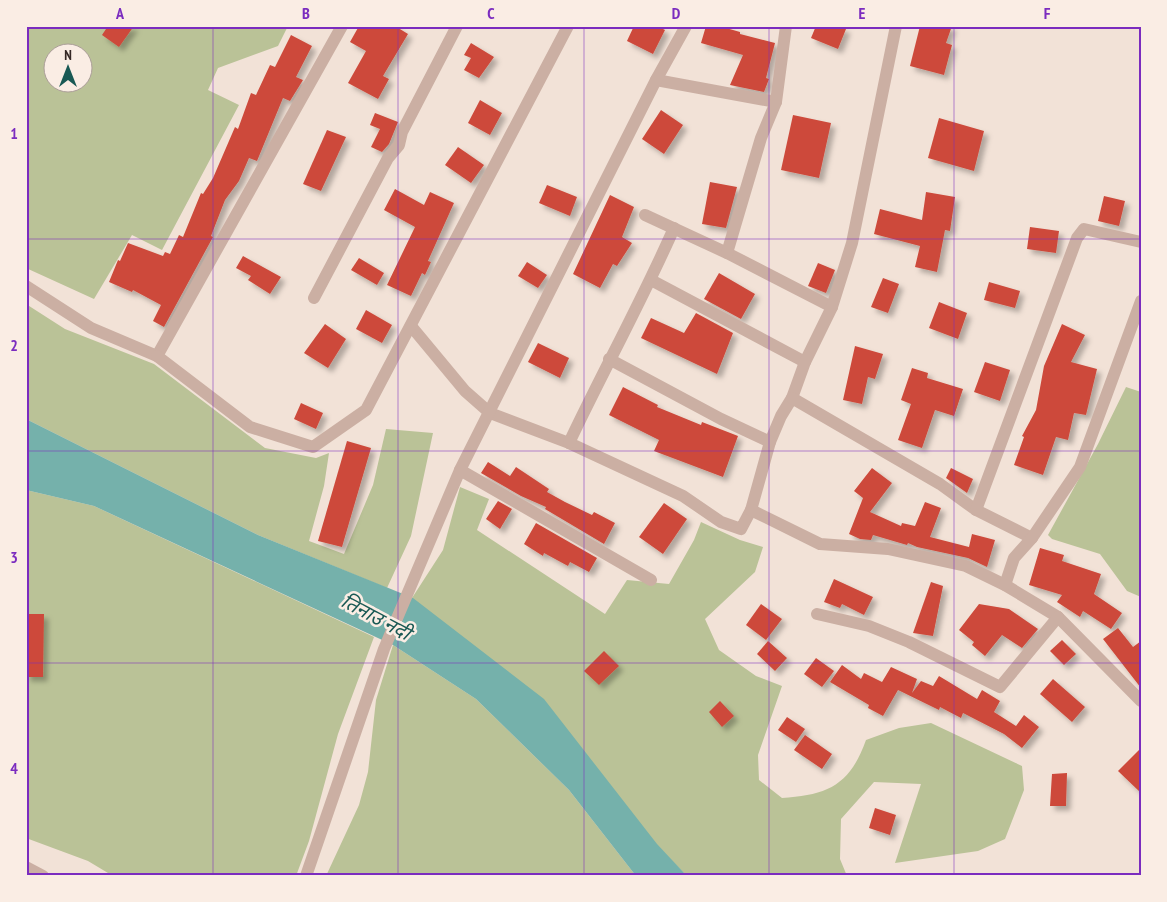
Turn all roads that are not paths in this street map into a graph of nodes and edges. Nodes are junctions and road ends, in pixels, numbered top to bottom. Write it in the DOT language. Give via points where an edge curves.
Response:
graph roads {
  1 [pos="342,26"];
  2 [pos="457,26"];
  3 [pos="568,26"];
  4 [pos="686,26"];
  5 [pos="786,26"];
  6 [pos="896,26"];
  7 [pos="656,80"];
  8 [pos="776,102"];
  9 [pos="644,215"];
  10 [pos="674,228"];
  11 [pos="1141,242"];
  12 [pos="727,253"];
  13 [pos="651,280"];
  14 [pos="26,286"];
  15 [pos="314,298"];
  16 [pos="1141,301"];
  17 [pos="832,307"];
  18 [pos="410,326"];
  19 [pos="157,356"];
  20 [pos="609,359"];
  21 [pos="805,362"];
  22 [pos="792,398"];
  23 [pos="490,413"];
  24 [pos="770,442"];
  25 [pos="569,443"];
  26 [pos="460,470"];
  27 [pos="751,510"];
  28 [pos="976,510"];
  29 [pos="1032,538"];
  30 [pos="651,580"];
  31 [pos="1005,585"];
  32 [pos="817,614"];
  33 [pos="1058,617"];
  34 [pos="1141,701"];
  35 [pos="26,866"];
  36 [pos="43,876"];
  37 [pos="306,876"];
  1 -- 19 [label="street"];
  2 -- 15 [label="street" via="402,132 399,146 388,158"];
  3 -- 18 [label="street"];
  4 -- 7 [label="street"];
  5 -- 8 [label="street"];
  6 -- 17 [label="street" via="852,243"];
  7 -- 8 [label="street"];
  7 -- 23 [label="street"];
  8 -- 12 [label="street" via="761,138"];
  9 -- 10 [label="street"];
  10 -- 12 [label="street"];
  10 -- 13 [label="street"];
  11 -- 28 [label="street" via="1084,230 1077,238"];
  12 -- 17 [label="street"];
  13 -- 20 [label="street"];
  13 -- 21 [label="street"];
  14 -- 19 [label="street" via="91,328"];
  16 -- 29 [label="street" via="1080,467"];
  17 -- 21 [label="street"];
  18 -- 19 [label="street" via="366,410 313,447 250,427"];
  18 -- 23 [label="street" via="466,391"];
  20 -- 24 [label="street"];
  20 -- 25 [label="street"];
  21 -- 22 [label="street"];
  22 -- 24 [label="street"];
  22 -- 28 [label="street" via="940,484"];
  23 -- 25 [label="street"];
  23 -- 26 [label="street"];
  24 -- 27 [label="street"];
  25 -- 27 [label="street" via="683,496 721,522 741,529"];
  26 -- 30 [label="street"];
  26 -- 37 [label="street" via="384,649"];
  27 -- 31 [label="street" via="820,544 888,549 966,566"];
  28 -- 29 [label="street"];
  29 -- 31 [label="street" via="1014,558"];
  31 -- 33 [label="street"];
  32 -- 33 [label="street" via="869,626 1000,687"];
  33 -- 34 [label="street"];
  35 -- 36 [label="street"];
}
